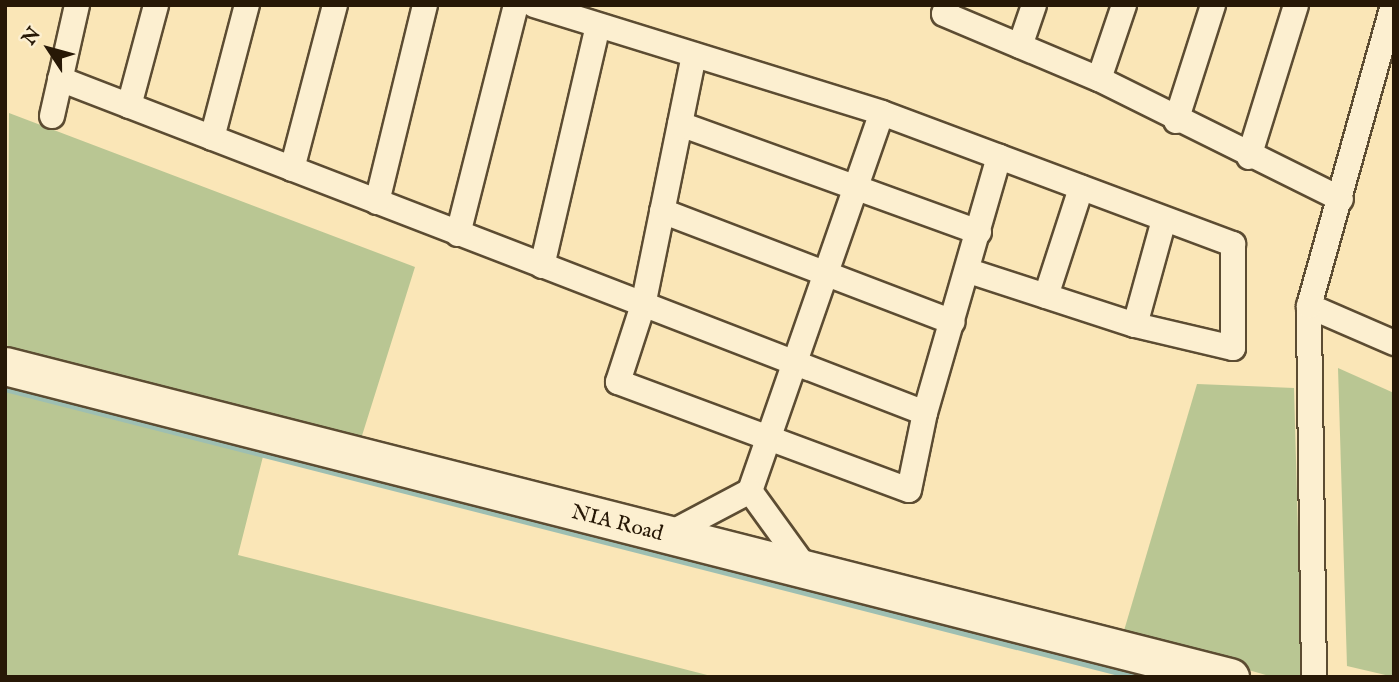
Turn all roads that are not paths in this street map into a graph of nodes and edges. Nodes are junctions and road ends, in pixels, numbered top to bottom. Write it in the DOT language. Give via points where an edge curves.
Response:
graph roads {
  1 [pos="77,5"];
  2 [pos="156,5"];
  3 [pos="247,5"];
  4 [pos="335,5"];
  5 [pos="425,5"];
  6 [pos="516,5"];
  7 [pos="534,5"];
  8 [pos="947,5"];
  9 [pos="1034,5"];
  10 [pos="1124,5"];
  11 [pos="1213,5"];
  12 [pos="1296,5"];
  13 [pos="1393,5"];
  14 [pos="598,25"];
  15 [pos="1020,46"];
  16 [pos="694,55"];
  17 [pos="60,79"];
  18 [pos="1099,79"];
  19 [pos="129,106"];
  20 [pos="882,113"];
  21 [pos="52,116"];
  22 [pos="1176,121"];
  23 [pos="680,124"];
  24 [pos="212,138"];
  25 [pos="999,156"];
  26 [pos="1249,157"];
  27 [pos="292,169"];
  28 [pos="856,187"];
  29 [pos="1081,188"];
  30 [pos="1340,199"];
  31 [pos="377,202"];
  32 [pos="662,211"];
  33 [pos="1164,220"];
  34 [pos="979,232"];
  35 [pos="458,234"];
  36 [pos="542,266"];
  37 [pos="969,271"];
  38 [pos="826,272"];
  39 [pos="1046,296"];
  40 [pos="643,305"];
  41 [pos="1308,306"];
  42 [pos="953,322"];
  43 [pos="1135,325"];
  44 [pos="1392,336"];
  45 [pos="793,364"];
  46 [pos="5,366"];
  47 [pos="925,413"];
  48 [pos="767,438"];
  49 [pos="750,491"];
  50 [pos="665,536"];
  51 [pos="808,572"];
  52 [pos="1230,677"];
  53 [pos="1314,677"];
  1 -- 17 [label="street"];
  2 -- 19 [label="street"];
  3 -- 24 [label="street"];
  4 -- 27 [label="street"];
  5 -- 31 [label="street"];
  6 -- 35 [label="street"];
  7 -- 14 [label="street"];
  8 -- 15 [label="street" via="944,14"];
  9 -- 15 [label="street"];
  10 -- 18 [label="street"];
  11 -- 22 [label="street"];
  12 -- 26 [label="street"];
  13 -- 30 [label="street"];
  14 -- 16 [label="street"];
  14 -- 36 [label="street"];
  15 -- 18 [label="street"];
  16 -- 20 [label="street"];
  16 -- 23 [label="street"];
  17 -- 19 [label="street"];
  17 -- 21 [label="street"];
  18 -- 22 [label="street"];
  19 -- 24 [label="street"];
  20 -- 25 [label="street"];
  20 -- 28 [label="street"];
  22 -- 26 [label="street"];
  23 -- 28 [label="street"];
  23 -- 32 [label="street"];
  24 -- 27 [label="street"];
  25 -- 29 [label="street"];
  25 -- 34 [label="street"];
  26 -- 30 [label="street"];
  27 -- 31 [label="street"];
  28 -- 34 [label="street"];
  28 -- 38 [label="street"];
  29 -- 33 [label="street"];
  29 -- 39 [label="street"];
  30 -- 41 [label="street"];
  31 -- 35 [label="street"];
  32 -- 38 [label="street"];
  32 -- 40 [label="street"];
  33 -- 43 [label="street"];
  33 -- 43 [label="street" via="1233,244 1233,348"];
  34 -- 37 [label="street"];
  35 -- 36 [label="street"];
  36 -- 40 [label="street"];
  37 -- 39 [label="street"];
  37 -- 42 [label="street"];
  38 -- 42 [label="street"];
  38 -- 45 [label="street"];
  39 -- 43 [label="street"];
  40 -- 45 [label="street"];
  40 -- 48 [label="street" via="618,382"];
  41 -- 44 [label="street"];
  41 -- 53 [label="street"];
  42 -- 47 [label="street"];
  45 -- 47 [label="street"];
  45 -- 48 [label="street"];
  46 -- 50 [label="street, NIA Road"];
  47 -- 48 [label="street" via="909,490"];
  48 -- 49 [label="street"];
  49 -- 50 [label="street"];
  49 -- 51 [label="street"];
  50 -- 51 [label="street, NIA Road"];
  51 -- 52 [label="street, NIA Road"];
}
